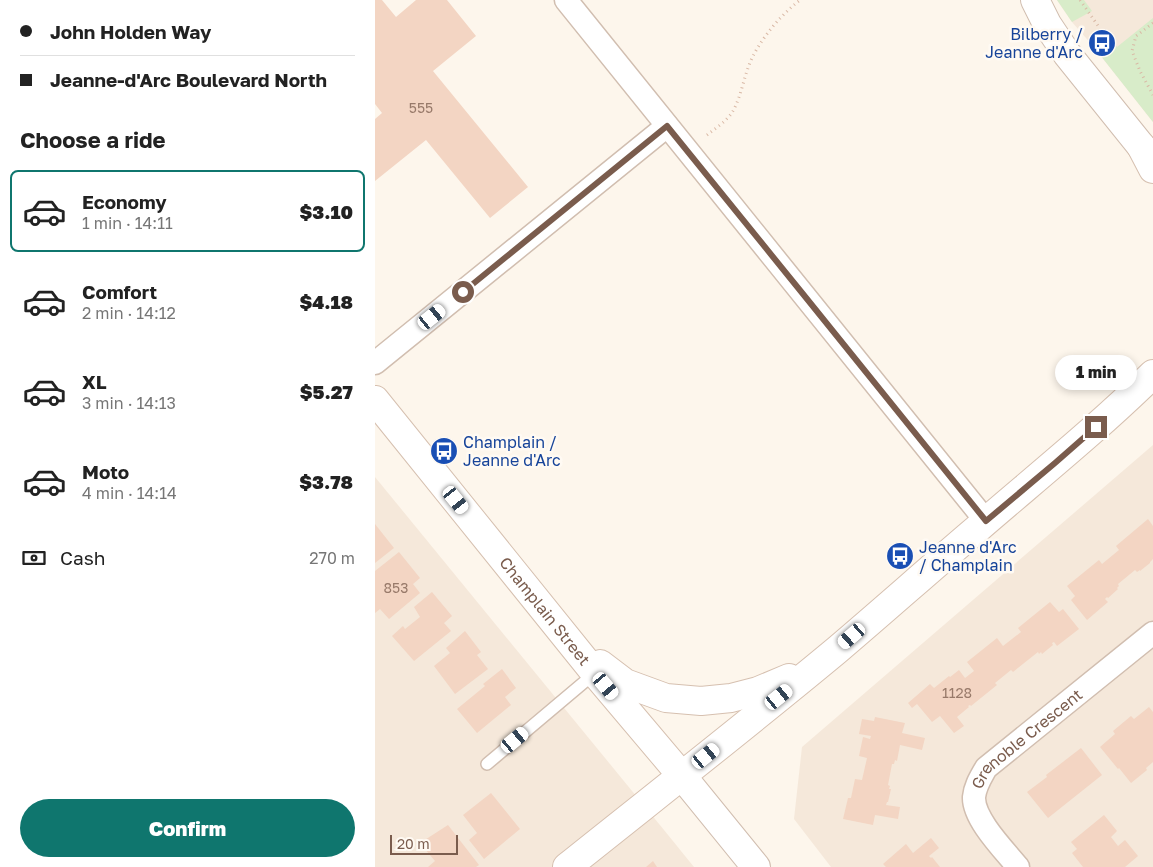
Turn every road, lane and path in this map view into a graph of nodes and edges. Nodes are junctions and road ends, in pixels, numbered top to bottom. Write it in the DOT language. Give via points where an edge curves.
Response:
graph roads {
  1 [pos="566,0"];
  2 [pos="800,0"];
  3 [pos="1035,0"];
  4 [pos="1080,0"];
  5 [pos="1153,23"];
  6 [pos="1099,27"];
  7 [pos="1153,95"];
  8 [pos="667,126"];
  9 [pos="707,135"];
  10 [pos="1149,159"];
  11 [pos="375,363"];
  12 [pos="1153,365"];
  13 [pos="1145,382"];
  14 [pos="375,400"];
  15 [pos="986,521"];
  16 [pos="1153,633"];
  17 [pos="567,638"];
  18 [pos="837,649"];
  19 [pos="595,673"];
  20 [pos="487,764"];
  21 [pos="682,776"];
  22 [pos="567,867"];
  23 [pos="756,867"];
  24 [pos="1018,867"];
  1 -- 8 [label="street"];
  2 -- 9 [label="path" via="783,15 752,57 733,112"];
  3 -- 10 [label="main road" via="1067,54"];
  4 -- 6 [label="path"];
  5 -- 7 [label="path" via="1137,36 1132,51"];
  8 -- 11 [label="street"];
  8 -- 15 [label="street"];
  12 -- 13 [label="main road"];
  13 -- 15 [label="main road"];
  14 -- 17 [label="main road, Champlain Street"];
  15 -- 18 [label="main road"];
  16 -- 24 [label="street, Grenoble Crescent" via="986,768 974,798 978,815"];
  17 -- 18 [label="main road" via="625,684 666,698 701,701 758,691 807,668"];
  17 -- 19 [label="main road, Champlain Street"];
  18 -- 21 [label="main road"];
  19 -- 20 [label="lane"];
  19 -- 21 [label="main road, Champlain Street"];
  21 -- 22 [label="main road"];
  21 -- 23 [label="main road, Champlain Street"];
}
